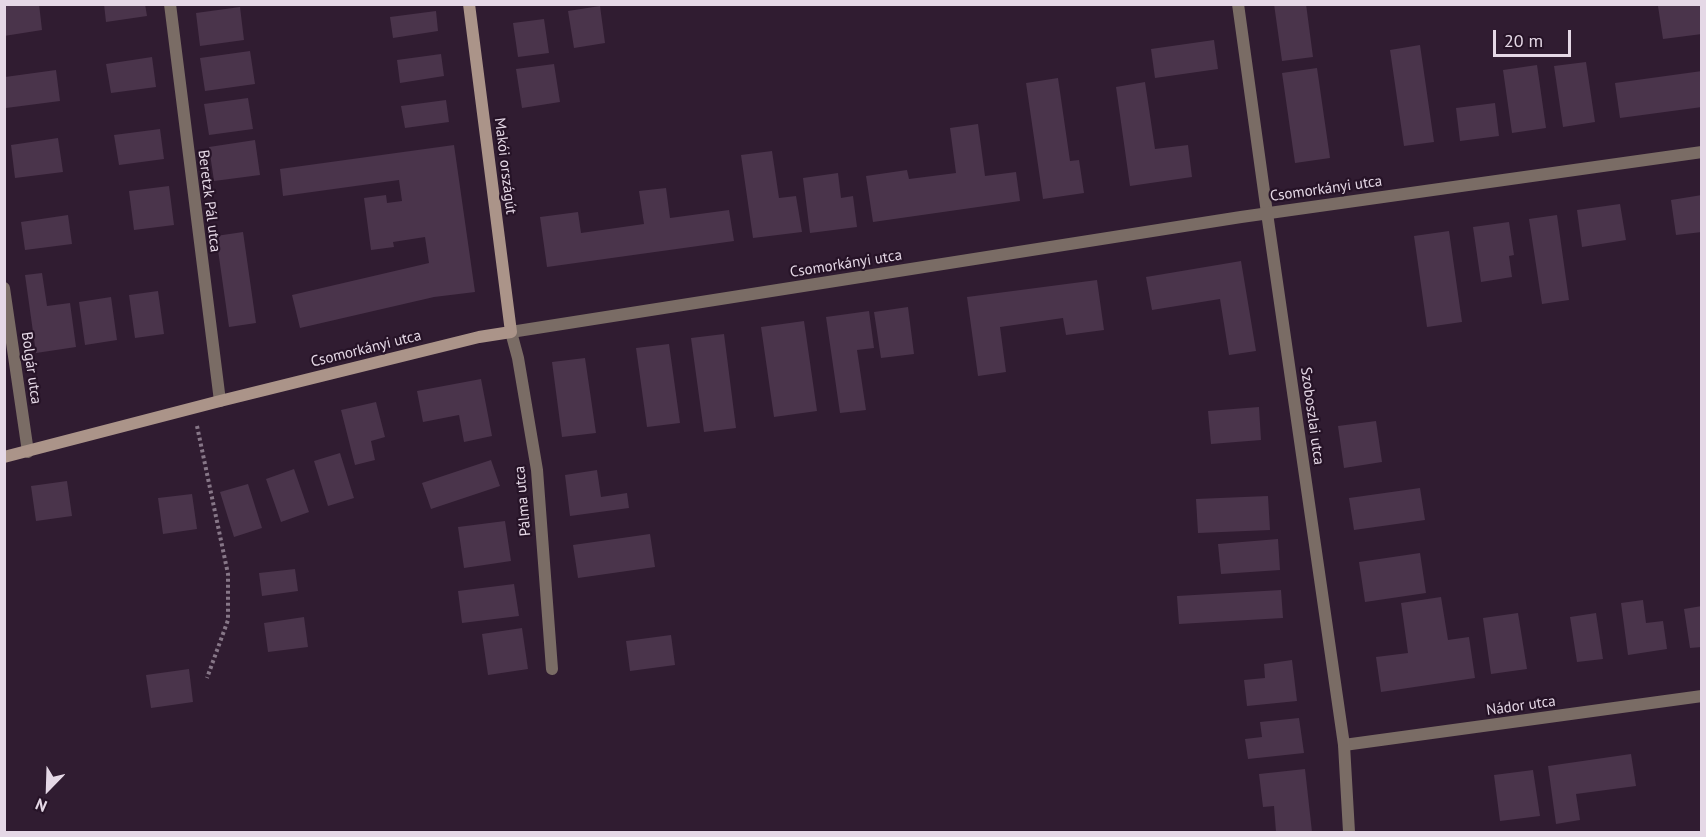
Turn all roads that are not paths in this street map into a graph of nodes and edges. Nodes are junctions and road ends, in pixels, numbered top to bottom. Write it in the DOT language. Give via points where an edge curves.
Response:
graph roads {
  1 [pos="170,4"];
  2 [pos="469,4"];
  3 [pos="1238,4"];
  4 [pos="1701,152"];
  5 [pos="1267,213"];
  6 [pos="4,288"];
  7 [pos="511,332"];
  8 [pos="220,401"];
  9 [pos="28,452"];
  10 [pos="4,457"];
  11 [pos="552,669"];
  12 [pos="1701,696"];
  13 [pos="1344,745"];
  14 [pos="1349,832"];
  1 -- 8 [label="street, Beretzk Pál utca"];
  2 -- 7 [label="main road, Makói országút"];
  3 -- 5 [label="street, Szoboszlai utca"];
  4 -- 5 [label="street, Csomorkányi utca"];
  5 -- 7 [label="street, Csomorkányi utca"];
  5 -- 13 [label="street, Szoboszlai utca"];
  6 -- 9 [label="street, Bolgár utca"];
  7 -- 8 [label="main road, Csomorkányi utca"];
  7 -- 11 [label="street, Pálma utca" via="537,470"];
  8 -- 9 [label="main road, Csomorkányi utca"];
  9 -- 10 [label="main road, Csomorkányi utca"];
  12 -- 13 [label="street, Nádor utca"];
  13 -- 14 [label="street, Szoboszlai utca"];
}
